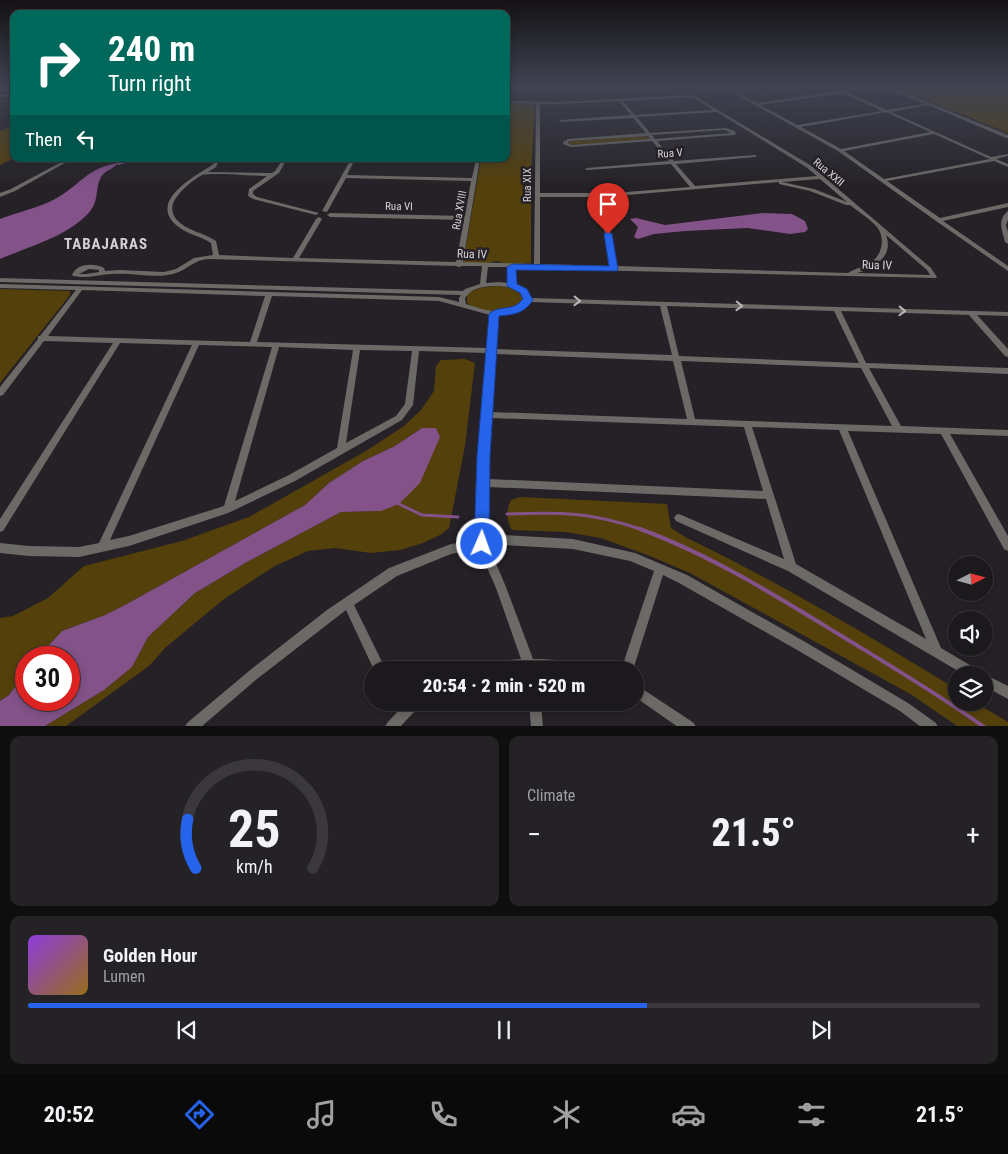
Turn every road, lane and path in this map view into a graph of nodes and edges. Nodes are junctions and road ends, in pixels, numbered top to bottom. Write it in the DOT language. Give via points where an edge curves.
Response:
graph roads {
  1 [pos="538,120"];
  2 [pos="577,120"];
  3 [pos="637,120"];
  4 [pos="733,120"];
  5 [pos="786,120"];
  6 [pos="834,120"];
  7 [pos="906,120"];
  8 [pos="967,120"];
  9 [pos="561,121"];
  10 [pos="797,126"];
  11 [pos="935,133"];
  12 [pos="650,134"];
  13 [pos="1008,137"];
  14 [pos="655,140"];
  15 [pos="840,150"];
  16 [pos="1008,155"];
  17 [pos="755,156"];
  18 [pos="992,159"];
  19 [pos="64,162"];
  20 [pos="215,162"];
  21 [pos="283,162"];
  22 [pos="351,162"];
  23 [pos="478,162"];
  24 [pos="674,163"];
  25 [pos="1008,166"];
  26 [pos="587,169"];
  27 [pos="202,173"];
  28 [pos="274,175"];
  29 [pos="344,176"];
  30 [pos="820,177"];
  31 [pos="475,180"];
  32 [pos="884,180"];
  33 [pos="772,181"];
  34 [pos="694,188"];
  35 [pos="0,195"];
  36 [pos="537,195"];
  37 [pos="601,195"];
  38 [pos="1008,205"];
  39 [pos="859,210"];
  40 [pos="327,213"];
  41 [pos="1008,213"];
  42 [pos="317,216"];
  43 [pos="468,218"];
  44 [pos="938,220"];
  45 [pos="880,228"];
  46 [pos="1008,242"];
  47 [pos="216,258"];
  48 [pos="295,260"];
  49 [pos="459,265"];
  50 [pos="484,266"];
  51 [pos="512,267"];
  52 [pos="536,267"];
  53 [pos="614,269"];
  54 [pos="1008,269"];
  55 [pos="102,273"];
  56 [pos="843,275"];
  57 [pos="934,275"];
  58 [pos="0,280"];
  59 [pos="65,282"];
  60 [pos="94,283"];
  61 [pos="483,284"];
  62 [pos="0,286"];
  63 [pos="512,286"];
  64 [pos="59,288"];
  65 [pos="84,289"];
  66 [pos="464,293"];
  67 [pos="269,294"];
  68 [pos="528,300"];
  69 [pos="463,304"];
  70 [pos="663,304"];
  71 [pos="836,309"];
  72 [pos="971,312"];
  73 [pos="494,314"];
  74 [pos="1008,314"];
  75 [pos="41,338"];
  76 [pos="118,340"];
  77 [pos="196,343"];
  78 [pos="253,344"];
  79 [pos="276,345"];
  80 [pos="357,347"];
  81 [pos="416,350"];
  82 [pos="491,351"];
  83 [pos="1008,354"];
  84 [pos="676,359"];
  85 [pos="864,366"];
  86 [pos="1008,371"];
  87 [pos="0,392"];
  88 [pos="486,415"];
  89 [pos="692,422"];
  90 [pos="747,424"];
  91 [pos="842,427"];
  92 [pos="899,430"];
  93 [pos="943,430"];
  94 [pos="1008,433"];
  95 [pos="341,450"];
  96 [pos="484,483"];
  97 [pos="770,495"];
  98 [pos="228,509"];
  99 [pos="679,518"];
  100 [pos="0,528"];
  101 [pos="482,544"];
  102 [pos="1008,546"];
  103 [pos="102,547"];
  104 [pos="0,548"];
  105 [pos="792,567"];
  106 [pos="660,569"];
  107 [pos="348,603"];
  108 [pos="937,652"];
  109 [pos="376,661"];
  110 [pos="528,661"];
  111 [pos="630,661"];
  112 [pos="961,666"];
  113 [pos="993,685"];
  114 [pos="1008,693"];
  115 [pos="644,696"];
  116 [pos="400,711"];
  117 [pos="536,711"];
  118 [pos="191,726"];
  119 [pos="391,726"];
  120 [pos="537,726"];
  121 [pos="690,726"];
  122 [pos="932,726"];
  1 -- 36 [label="street, Rua XIX"];
  2 -- 9 [label="street"];
  3 -- 12 [label="street"];
  4 -- 30 [label="street, Rua XXII"];
  5 -- 10 [label="street"];
  6 -- 10 [label="street"];
  7 -- 11 [label="street"];
  8 -- 13 [label="street"];
  10 -- 15 [label="street"];
  11 -- 15 [label="street"];
  11 -- 18 [label="street"];
  12 -- 14 [label="street"];
  12 -- 14 [label="street" via="726,130 734,133"];
  12 -- 14 [label="street" via="568,140 565,143 572,146"];
  14 -- 24 [label="street"];
  15 -- 32 [label="street"];
  16 -- 18 [label="street"];
  17 -- 24 [label="street, Rua V"];
  18 -- 25 [label="street"];
  18 -- 32 [label="street"];
  19 -- 35 [label="street"];
  20 -- 27 [label="street"];
  21 -- 28 [label="street"];
  22 -- 29 [label="street"];
  23 -- 31 [label="street, Rua XVIII"];
  24 -- 26 [label="street, Rua V"];
  24 -- 34 [label="street"];
  27 -- 28 [label="street"];
  27 -- 47 [label="street" via="179,189 170,212 183,227 214,242"];
  28 -- 42 [label="street" via="251,190 250,195"];
  29 -- 31 [label="street"];
  29 -- 40 [label="street"];
  30 -- 33 [label="street"];
  30 -- 39 [label="street, Rua XXII"];
  31 -- 43 [label="street, Rua XVIII"];
  32 -- 44 [label="street"];
  33 -- 34 [label="street"];
  33 -- 39 [label="street" via="821,193"];
  34 -- 37 [label="street"];
  36 -- 37 [label="street"];
  36 -- 52 [label="street, Rua XIX"];
  37 -- 53 [label="street"];
  38 -- 44 [label="street"];
  39 -- 45 [label="street, Rua XXII"];
  40 -- 42 [label="street, Rua VI"];
  40 -- 43 [label="street, Rua VI"];
  41 -- 46 [label="street" via="1002,225"];
  42 -- 48 [label="street"];
  43 -- 49 [label="street, Rua XVIII"];
  44 -- 54 [label="street"];
  45 -- 56 [label="street" via="886,245 879,260 867,268"];
  45 -- 57 [label="street, Rua XXII"];
  47 -- 48 [label="street, Rua IV"];
  47 -- 55 [label="street, Rua IV" via="193,259 171,272"];
  48 -- 49 [label="street, Rua IV"];
  49 -- 50 [label="street, Rua IV"];
  50 -- 51 [label="street, Rua IV"];
  50 -- 61 [label="street"];
  51 -- 52 [label="street, Rua IV"];
  51 -- 63 [label="street"];
  52 -- 53 [label="street, Rua IV"];
  53 -- 56 [label="street, Rua IV"];
  56 -- 57 [label="street, Rua IV"];
  58 -- 59 [label="street"];
  59 -- 60 [label="street"];
  59 -- 64 [label="street"];
  60 -- 65 [label="street"];
  60 -- 66 [label="street"];
  61 -- 63 [label="street"];
  61 -- 66 [label="street"];
  62 -- 64 [label="street"];
  63 -- 68 [label="street" via="524,291"];
  64 -- 65 [label="street"];
  65 -- 67 [label="street"];
  65 -- 75 [label="street"];
  66 -- 69 [label="street"];
  67 -- 69 [label="street" via="439,299"];
  67 -- 78 [label="street"];
  68 -- 70 [label="street, one-way"];
  68 -- 73 [label="street" via="522,308"];
  69 -- 73 [label="street"];
  70 -- 71 [label="street, one-way"];
  70 -- 84 [label="street"];
  71 -- 72 [label="street, one-way"];
  71 -- 85 [label="street"];
  72 -- 74 [label="street"];
  72 -- 83 [label="street"];
  73 -- 82 [label="street"];
  75 -- 76 [label="street"];
  75 -- 87 [label="street"];
  76 -- 77 [label="street"];
  76 -- 100 [label="street"];
  77 -- 78 [label="street"];
  77 -- 103 [label="street"];
  78 -- 79 [label="street"];
  79 -- 80 [label="street"];
  79 -- 98 [label="street"];
  80 -- 81 [label="street"];
  80 -- 95 [label="street"];
  81 -- 82 [label="street"];
  81 -- 95 [label="street" via="409,405 399,418"];
  82 -- 84 [label="street"];
  82 -- 88 [label="street"];
  84 -- 85 [label="street"];
  84 -- 89 [label="street"];
  85 -- 86 [label="street"];
  85 -- 92 [label="street"];
  88 -- 89 [label="street"];
  88 -- 96 [label="street"];
  89 -- 90 [label="street"];
  90 -- 91 [label="street"];
  90 -- 97 [label="street"];
  91 -- 92 [label="street"];
  91 -- 108 [label="street"];
  92 -- 93 [label="street"];
  93 -- 94 [label="street"];
  93 -- 102 [label="street"];
  95 -- 98 [label="street"];
  96 -- 97 [label="street"];
  96 -- 101 [label="street"];
  97 -- 105 [label="street"];
  98 -- 103 [label="street"];
  99 -- 105 [label="street"];
  101 -- 106 [label="street" via="504,540 573,544 631,556"];
  101 -- 107 [label="street" via="451,549 393,572"];
  101 -- 110 [label="street"];
  103 -- 104 [label="street" via="79,552"];
  105 -- 108 [label="street"];
  106 -- 111 [label="street"];
  106 -- 122 [label="street" via="803,647"];
  107 -- 109 [label="street"];
  107 -- 118 [label="street"];
  108 -- 112 [label="street"];
  113 -- 114 [label="street"];
  115 -- 121 [label="street"];
  116 -- 119 [label="street"];
  117 -- 120 [label="street"];
}
